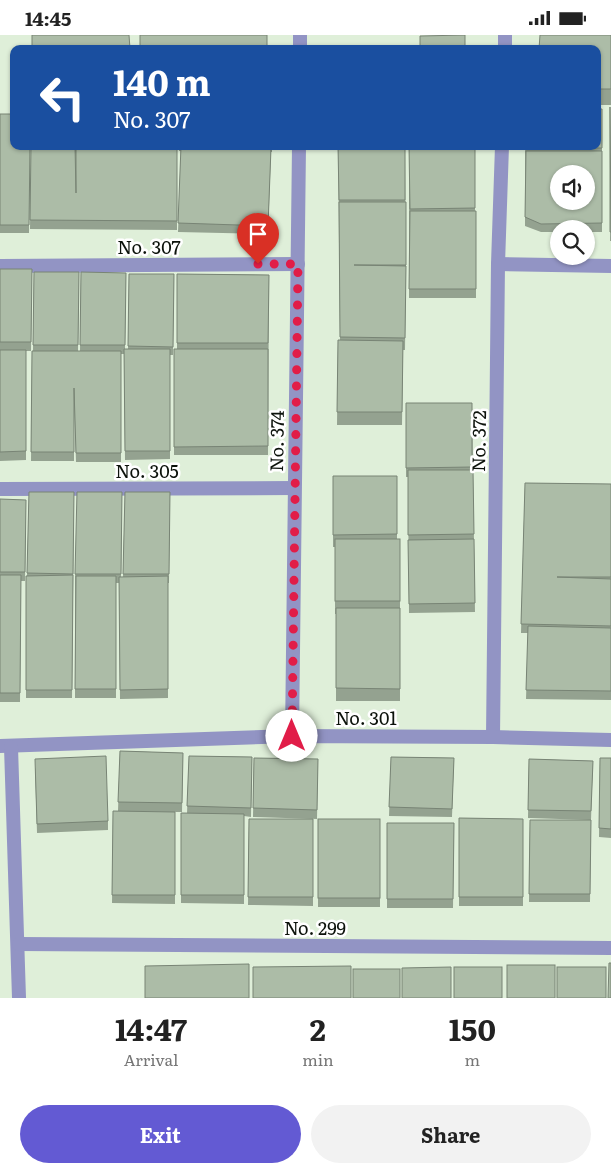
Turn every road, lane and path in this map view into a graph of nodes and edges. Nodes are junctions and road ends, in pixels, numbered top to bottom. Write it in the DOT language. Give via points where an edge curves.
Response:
graph roads {
  1 [pos="299,150"];
  2 [pos="502,150"];
  3 [pos="298,264"];
  4 [pos="498,264"];
  5 [pos="0,266"];
  6 [pos="611,266"];
  7 [pos="294,488"];
  8 [pos="0,489"];
  9 [pos="292,736"];
  10 [pos="494,737"];
  11 [pos="611,740"];
  12 [pos="5,747"];
  13 [pos="19,944"];
  14 [pos="611,948"];
  15 [pos="19,998"];
  1 -- 3 [label="street, No. 374"];
  2 -- 4 [label="street, No. 372"];
  3 -- 5 [label="street, No. 307"];
  3 -- 7 [label="street, No. 374"];
  4 -- 6 [label="street"];
  4 -- 10 [label="street, No. 372"];
  7 -- 8 [label="street, No. 305"];
  7 -- 9 [label="street, No. 374"];
  9 -- 10 [label="street, No. 301"];
  9 -- 12 [label="street, No. 301"];
  10 -- 11 [label="street, No. 301"];
  12 -- 13 [label="street"];
  13 -- 14 [label="street, No. 299"];
  13 -- 15 [label="street"];
}
